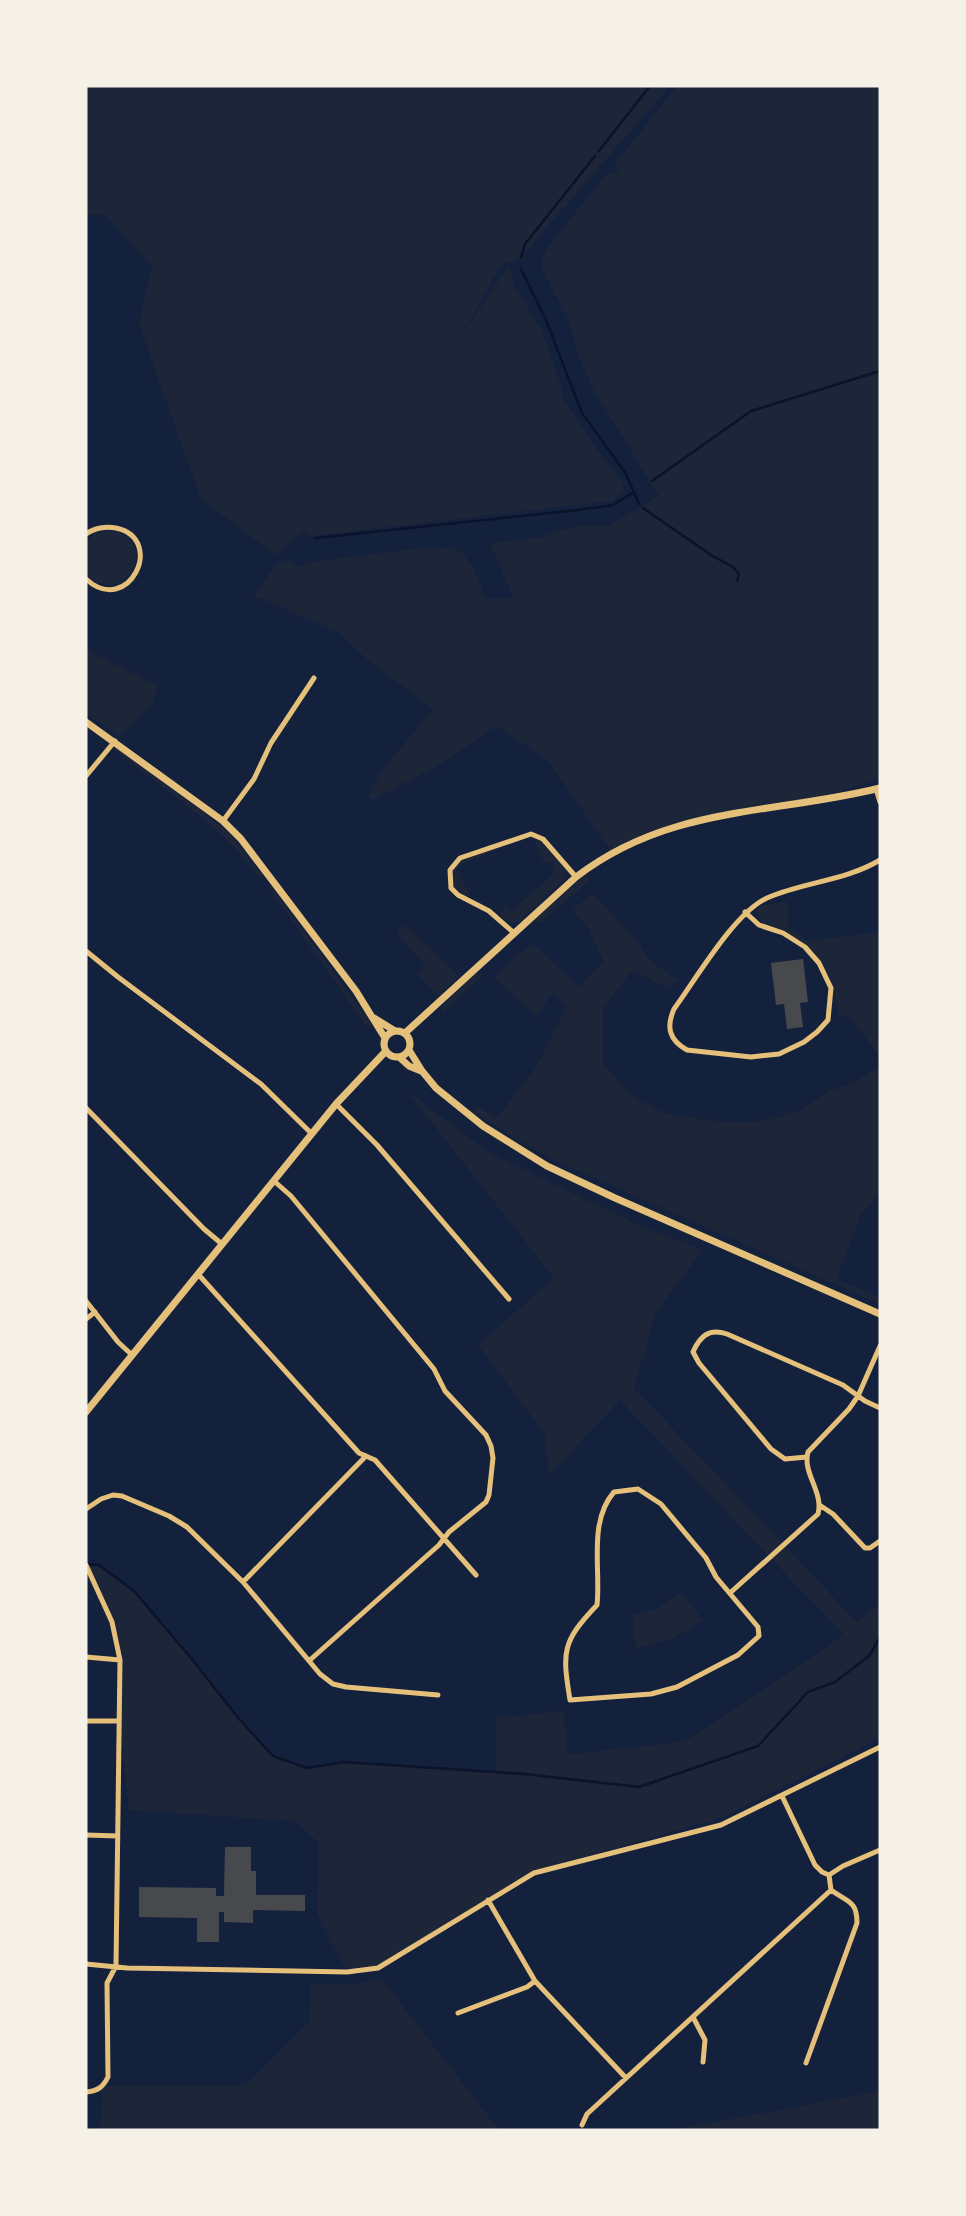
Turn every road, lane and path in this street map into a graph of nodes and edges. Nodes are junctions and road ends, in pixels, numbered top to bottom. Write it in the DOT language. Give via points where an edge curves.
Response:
graph roads {
  1 [pos="87,533"];
  2 [pos="86,579"];
  3 [pos="314,678"];
  4 [pos="86,722"];
  5 [pos="115,741"];
  6 [pos="86,776"];
  7 [pos="878,788"];
  8 [pos="880,802"];
  9 [pos="223,821"];
  10 [pos="880,860"];
  11 [pos="576,877"];
  12 [pos="745,912"];
  13 [pos="514,933"];
  14 [pos="86,951"];
  15 [pos="374,1018"];
  16 [pos="394,1031"];
  17 [pos="405,1033"];
  18 [pos="385,1038"];
  19 [pos="408,1050"];
  20 [pos="386,1051"];
  21 [pos="399,1056"];
  22 [pos="422,1071"];
  23 [pos="336,1104"];
  24 [pos="86,1108"];
  25 [pos="312,1134"];
  26 [pos="274,1181"];
  27 [pos="222,1244"];
  28 [pos="198,1274"];
  29 [pos="509,1299"];
  30 [pos="86,1301"];
  31 [pos="95,1312"];
  32 [pos="880,1314"];
  33 [pos="86,1319"];
  34 [pos="880,1346"];
  35 [pos="132,1355"];
  36 [pos="858,1396"];
  37 [pos="880,1408"];
  38 [pos="86,1412"];
  39 [pos="366,1456"];
  40 [pos="807,1457"];
  41 [pos="820,1506"];
  42 [pos="86,1509"];
  43 [pos="445,1539"];
  44 [pos="880,1541"];
  45 [pos="87,1567"];
  46 [pos="476,1575"];
  47 [pos="243,1582"];
  48 [pos="730,1592"];
  49 [pos="86,1657"];
  50 [pos="120,1660"];
  51 [pos="310,1660"];
  52 [pos="438,1695"];
  53 [pos="86,1721"];
  54 [pos="119,1721"];
  55 [pos="880,1747"];
  56 [pos="782,1796"];
  57 [pos="86,1835"];
  58 [pos="118,1836"];
  59 [pos="880,1850"];
  60 [pos="829,1875"];
  61 [pos="831,1890"];
  62 [pos="488,1900"];
  63 [pos="86,1964"];
  64 [pos="116,1966"];
  65 [pos="535,1980"];
  66 [pos="458,2013"];
  67 [pos="693,2017"];
  68 [pos="703,2062"];
  69 [pos="806,2063"];
  70 [pos="626,2078"];
  71 [pos="86,2092"];
  72 [pos="582,2125"];
  1 -- 2 [label="street" via="100,528 122,529 131,535 142,558 131,581 121,587 112,590 102,588"];
  3 -- 9 [label="street" via="271,744 254,780"];
  4 -- 5 [label="street"];
  5 -- 6 [label="street"];
  5 -- 9 [label="street"];
  7 -- 8 [label="street"];
  7 -- 11 [label="street" via="708,818 658,831 595,862"];
  9 -- 15 [label="street" via="258,859"];
  10 -- 12 [label="street" via="846,875 768,897"];
  11 -- 13 [label="street"];
  11 -- 13 [label="street" via="543,839 532,834 460,858 450,870 451,888 490,911"];
  12 -- 12 [label="street" via="674,1009 668,1022 671,1037 686,1050 751,1057 779,1054 804,1042 828,1020 831,988 819,964 805,947 783,933 759,925"];
  13 -- 17 [label="street"];
  14 -- 25 [label="street" via="261,1084"];
  15 -- 16 [label="street"];
  15 -- 18 [label="street" via="376,1027"];
  16 -- 17 [label="street"];
  16 -- 18 [label="street"];
  17 -- 19 [label="street" via="410,1042"];
  18 -- 20 [label="street"];
  19 -- 21 [label="street"];
  19 -- 22 [label="street"];
  20 -- 21 [label="street" via="392,1056"];
  20 -- 23 [label="street"];
  21 -- 22 [label="street" via="409,1066"];
  22 -- 32 [label="street" via="436,1088 483,1126 548,1166"];
  23 -- 25 [label="street"];
  23 -- 29 [label="street" via="377,1145"];
  24 -- 27 [label="street"];
  25 -- 26 [label="street"];
  26 -- 27 [label="street"];
  26 -- 43 [label="street" via="291,1196 434,1369 445,1391 492,1446 486,1502 449,1532"];
  27 -- 28 [label="street"];
  28 -- 35 [label="street"];
  28 -- 39 [label="street" via="359,1453"];
  30 -- 31 [label="street"];
  31 -- 33 [label="street"];
  31 -- 35 [label="street"];
  34 -- 36 [label="street"];
  35 -- 38 [label="street"];
  36 -- 37 [label="street"];
  36 -- 40 [label="street"];
  36 -- 40 [label="street" via="843,1385 727,1334 707,1333 700,1338 693,1352 699,1363 771,1448 784,1459"];
  39 -- 43 [label="street" via="375,1460"];
  39 -- 47 [label="street"];
  40 -- 41 [label="street"];
  41 -- 44 [label="street" via="833,1514 865,1548"];
  41 -- 48 [label="street" via="813,1520"];
  42 -- 47 [label="street" via="113,1495 169,1516 187,1527"];
  43 -- 46 [label="street"];
  43 -- 51 [label="street"];
  45 -- 50 [label="street" via="112,1622"];
  47 -- 51 [label="street"];
  48 -- 48 [label="street" via="758,1627 759,1636 738,1655 662,1692 570,1700 567,1643 597,1605 599,1530 606,1501 614,1492 638,1489 661,1504"];
  49 -- 50 [label="street"];
  50 -- 54 [label="street"];
  51 -- 52 [label="street" via="333,1684"];
  53 -- 54 [label="street"];
  54 -- 58 [label="street"];
  55 -- 56 [label="street"];
  56 -- 60 [label="street" via="815,1865"];
  56 -- 62 [label="street" via="721,1824 546,1868"];
  57 -- 58 [label="street"];
  58 -- 64 [label="street"];
  59 -- 60 [label="street"];
  60 -- 61 [label="street"];
  61 -- 67 [label="street"];
  61 -- 69 [label="street" via="854,1904 857,1923"];
  62 -- 64 [label="street" via="391,1961 366,1971"];
  62 -- 65 [label="street"];
  63 -- 64 [label="street"];
  64 -- 71 [label="street" via="107,1983 108,2077 97,2091"];
  65 -- 66 [label="street" via="527,1987"];
  65 -- 70 [label="street"];
  67 -- 68 [label="street" via="705,2040"];
  67 -- 70 [label="street"];
  70 -- 72 [label="street" via="587,2114"];
}
